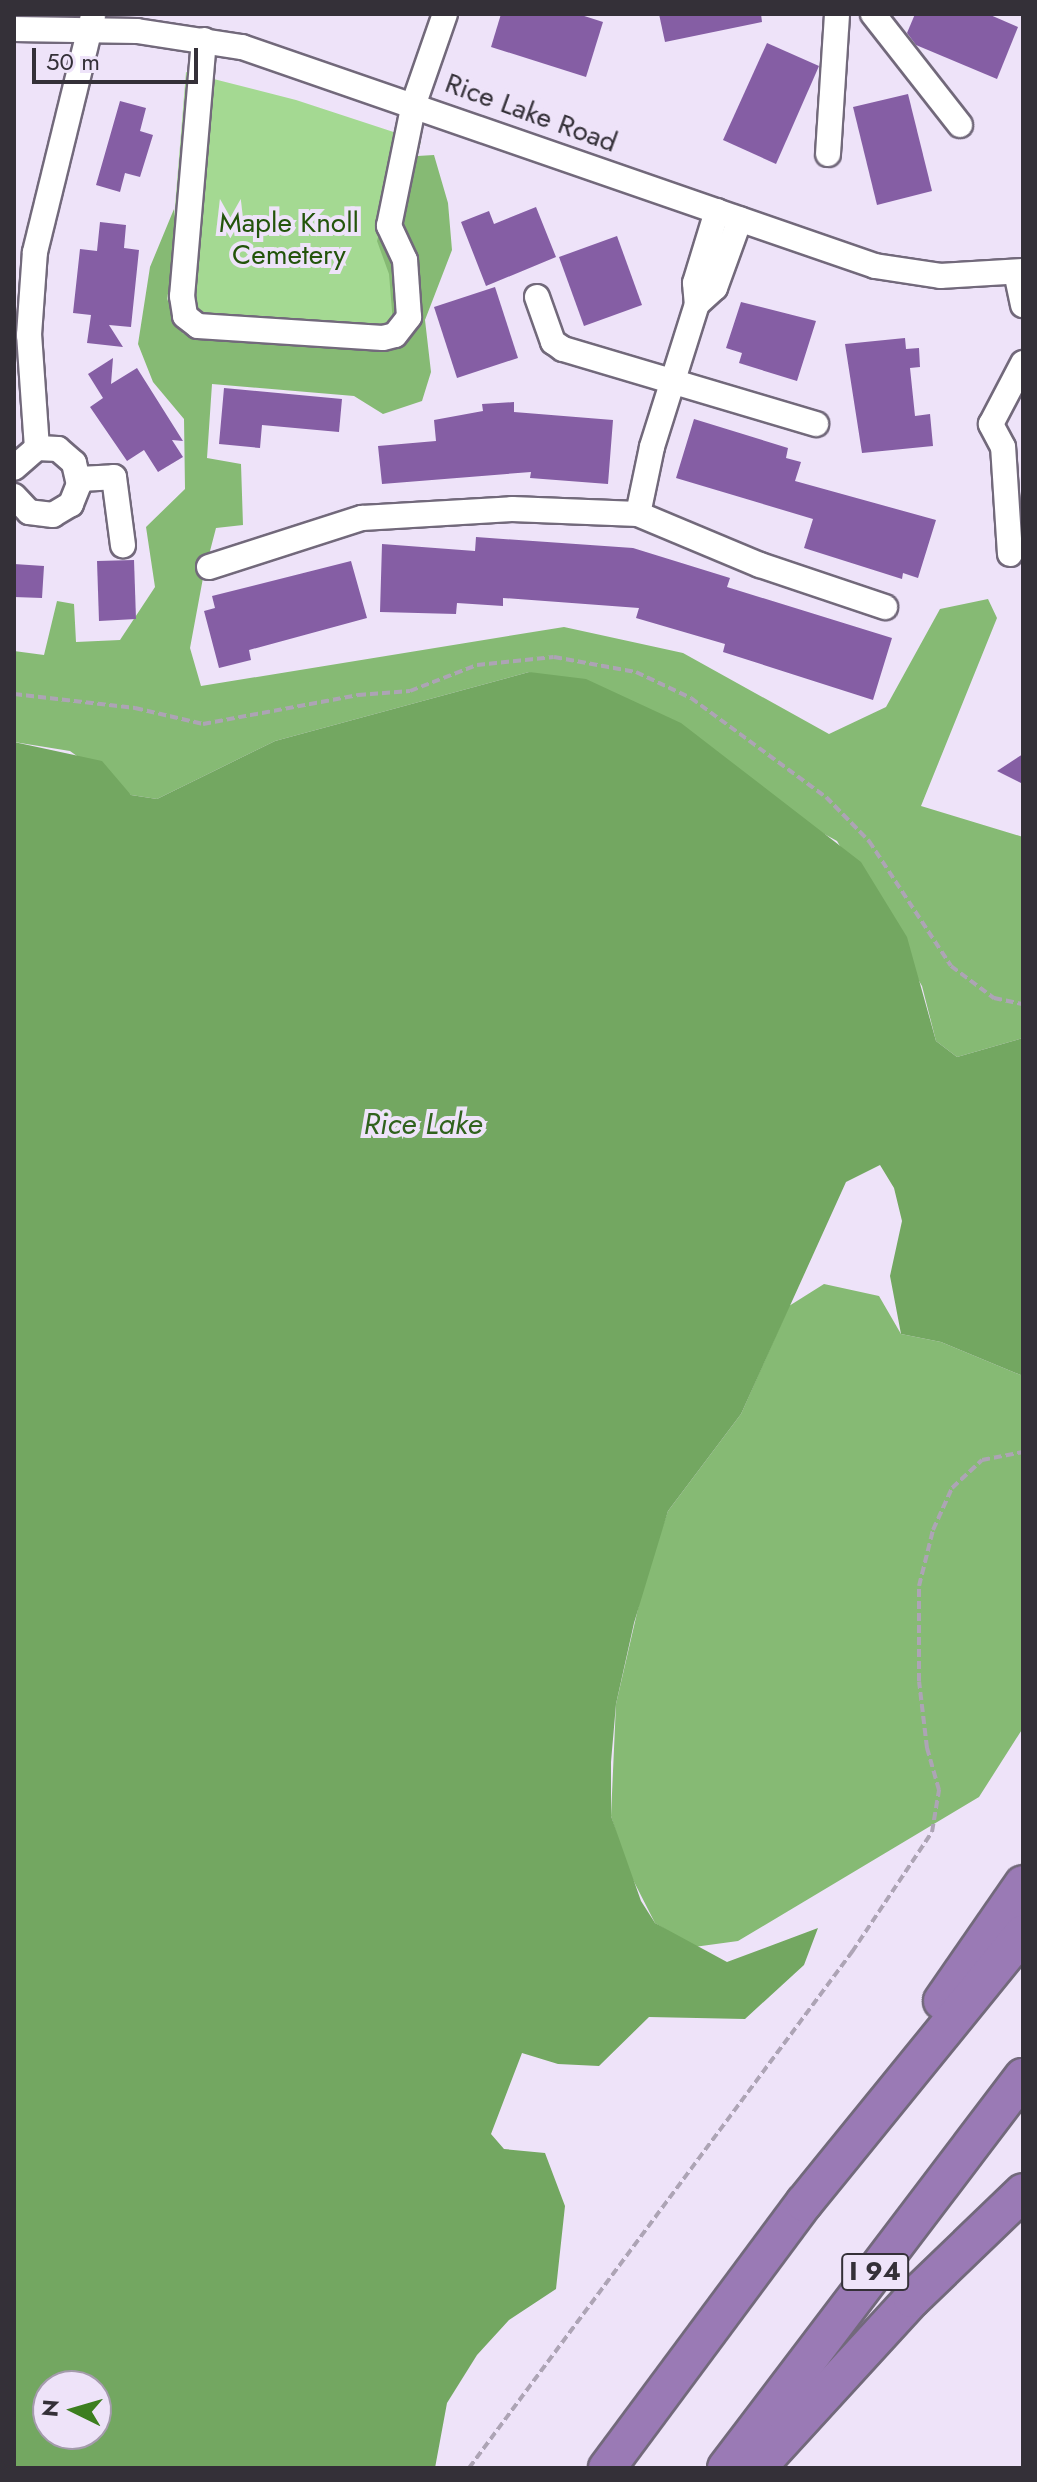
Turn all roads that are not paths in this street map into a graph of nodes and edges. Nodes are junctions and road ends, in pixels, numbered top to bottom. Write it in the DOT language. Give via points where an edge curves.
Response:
graph roads {
  1 [pos="445,14"];
  2 [pos="837,14"];
  3 [pos="873,14"];
  4 [pos="93,21"];
  5 [pos="14,29"];
  6 [pos="204,40"];
  7 [pos="414,103"];
  8 [pos="960,125"];
  9 [pos="828,154"];
  10 [pos="717,211"];
  11 [pos="740,219"];
  12 [pos="1020,271"];
  13 [pos="537,297"];
  14 [pos="697,304"];
  15 [pos="1023,305"];
  16 [pos="1023,363"];
  17 [pos="671,377"];
  18 [pos="816,424"];
  19 [pos="37,448"];
  20 [pos="14,468"];
  21 [pos="79,479"];
  22 [pos="15,500"];
  23 [pos="638,514"];
  24 [pos="123,545"];
  25 [pos="1010,554"];
  26 [pos="209,567"];
  27 [pos="885,607"];
  28 [pos="1023,1884"];
  29 [pos="1023,1934"];
  30 [pos="1023,2077"];
  31 [pos="1023,2192"];
  32 [pos="804,2203"];
  33 [pos="607,2468"];
  34 [pos="726,2468"];
  35 [pos="757,2468"];
  1 -- 7 [label="street"];
  2 -- 9 [label="street"];
  3 -- 8 [label="street"];
  4 -- 5 [label="street, Rice Lake Road"];
  4 -- 6 [label="street, Rice Lake Road"];
  4 -- 19 [label="street" via="35,252 29,335"];
  6 -- 7 [label="street, Rice Lake Road" via="277,57"];
  6 -- 7 [label="street" via="182,296 185,316 198,326 395,335 409,317 405,260 389,226"];
  7 -- 10 [label="street, Rice Lake Road"];
  10 -- 11 [label="street, Rice Lake Road"];
  10 -- 14 [label="street" via="695,283"];
  11 -- 12 [label="street, Rice Lake Road" via="906,273"];
  11 -- 14 [label="street" via="715,288"];
  12 -- 15 [label="street"];
  13 -- 17 [label="street" via="553,342 563,349"];
  14 -- 17 [label="street"];
  16 -- 25 [label="street" via="991,424 1003,447"];
  17 -- 18 [label="street"];
  17 -- 23 [label="street"];
  19 -- 20 [label="street"];
  19 -- 21 [label="street" via="67,455"];
  21 -- 22 [label="street" via="71,504 53,515 29,512"];
  21 -- 24 [label="street" via="114,477"];
  23 -- 26 [label="street" via="512,509 362,518"];
  23 -- 27 [label="street" via="760,565"];
  28 -- 32 [label="highway"];
  29 -- 32 [label="highway"];
  30 -- 34 [label="highway, I 94"];
  31 -- 35 [label="highway" via="912,2299"];
  32 -- 33 [label="highway"];
}
